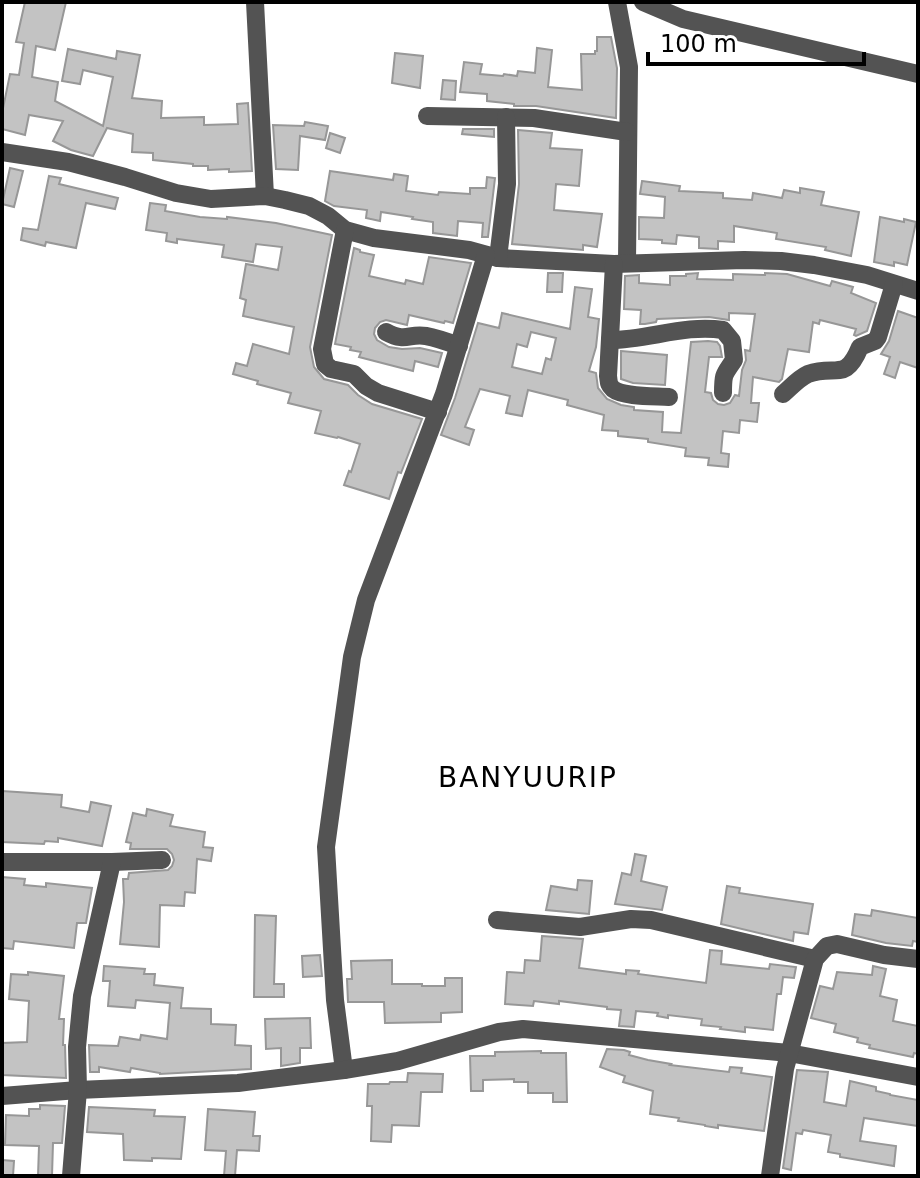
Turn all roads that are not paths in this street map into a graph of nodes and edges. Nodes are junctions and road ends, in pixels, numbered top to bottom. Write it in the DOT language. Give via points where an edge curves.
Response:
graph roads {
  1 [pos="255,2"];
  2 [pos="617,2"];
  3 [pos="643,2"];
  4 [pos="918,74"];
  5 [pos="427,116"];
  6 [pos="506,117"];
  7 [pos="627,132"];
  8 [pos="2,152"];
  9 [pos="265,196"];
  10 [pos="345,230"];
  11 [pos="492,257"];
  12 [pos="620,263"];
  13 [pos="894,284"];
  14 [pos="918,291"];
  15 [pos="386,332"];
  16 [pos="610,340"];
  17 [pos="459,346"];
  18 [pos="723,393"];
  19 [pos="783,394"];
  20 [pos="669,397"];
  21 [pos="438,412"];
  22 [pos="162,860"];
  23 [pos="2,862"];
  24 [pos="112,862"];
  25 [pos="497,920"];
  26 [pos="815,959"];
  27 [pos="918,959"];
  28 [pos="789,1053"];
  29 [pos="344,1070"];
  30 [pos="918,1077"];
  31 [pos="78,1090"];
  32 [pos="2,1096"];
  33 [pos="71,1176"];
  34 [pos="770,1176"];
  1 -- 9 [label="street"];
  2 -- 7 [label="street" via="629,67"];
  3 -- 4 [label="street" via="683,19"];
  5 -- 6 [label="street"];
  6 -- 7 [label="street"];
  6 -- 11 [label="street" via="507,184"];
  7 -- 12 [label="street"];
  8 -- 9 [label="street" via="68,162 211,199"];
  9 -- 10 [label="street" via="309,206"];
  10 -- 11 [label="street"];
  10 -- 21 [label="street" via="322,349 325,364 354,374 378,393"];
  11 -- 12 [label="street"];
  11 -- 17 [label="street"];
  12 -- 13 [label="street" via="781,261"];
  12 -- 16 [label="street"];
  13 -- 14 [label="street"];
  13 -- 19 [label="street" via="878,337 860,347 854,363 844,370 803,376"];
  15 -- 17 [label="street" via="403,339 423,335"];
  16 -- 18 [label="street" via="723,330 732,341 734,360 726,369"];
  16 -- 20 [label="street" via="612,388"];
  17 -- 21 [label="street"];
  21 -- 29 [label="street" via="366,600 343,716 326,847"];
  22 -- 24 [label="street"];
  23 -- 24 [label="street"];
  24 -- 31 [label="street" via="82,996"];
  25 -- 26 [label="street" via="580,927 651,920"];
  26 -- 27 [label="street" via="837,944"];
  26 -- 28 [label="street"];
  28 -- 29 [label="street" via="523,1029"];
  28 -- 30 [label="street"];
  28 -- 34 [label="street"];
  29 -- 31 [label="street" via="238,1083"];
  31 -- 32 [label="street"];
  31 -- 33 [label="street"];
}
